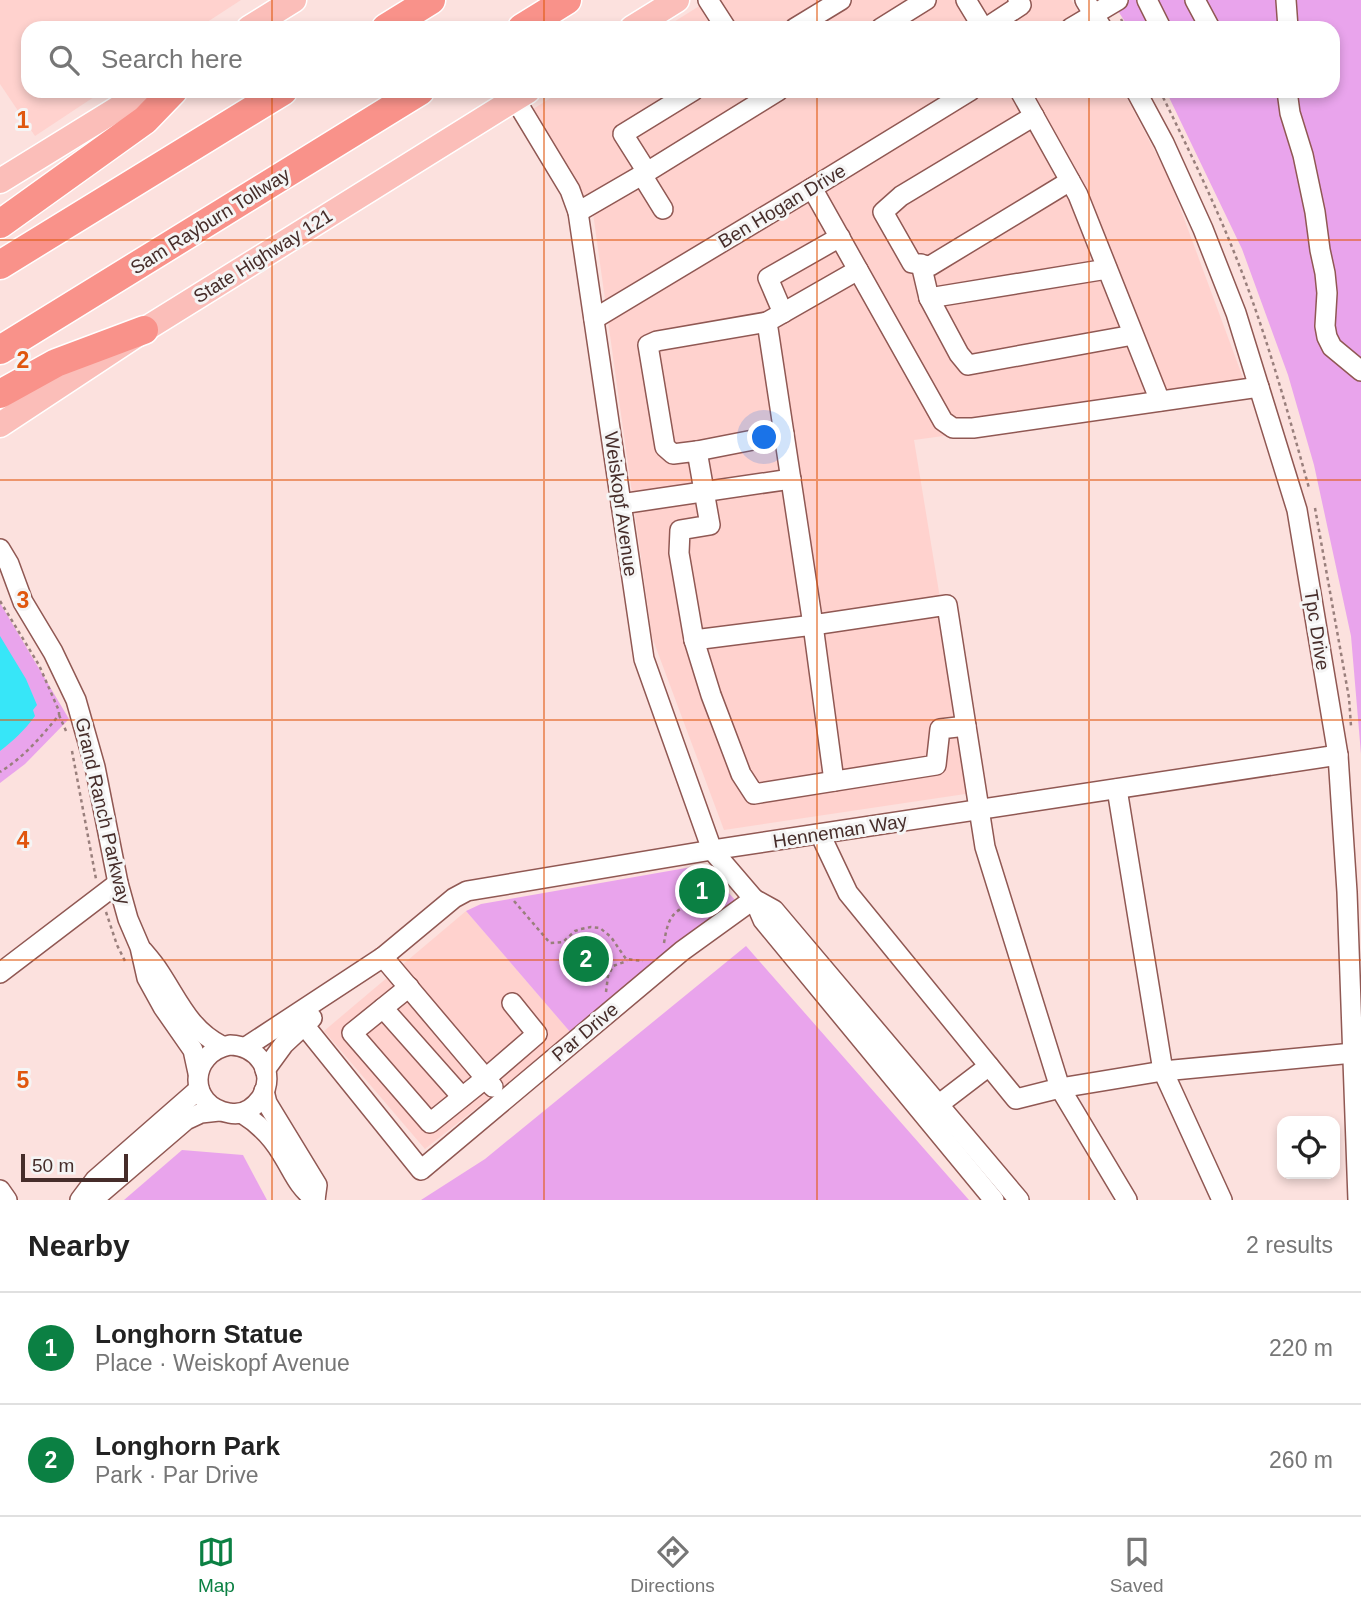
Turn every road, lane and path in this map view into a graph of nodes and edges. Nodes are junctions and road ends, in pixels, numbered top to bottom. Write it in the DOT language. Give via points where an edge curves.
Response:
graph roads {
  1 [pos="294,0"];
  2 [pos="432,0"];
  3 [pos="567,0"];
  4 [pos="677,0"];
  5 [pos="708,0"];
  6 [pos="841,0"];
  7 [pos="926,0"];
  8 [pos="966,0"];
  9 [pos="1018,0"];
  10 [pos="1118,0"];
  11 [pos="1147,0"];
  12 [pos="1195,0"];
  13 [pos="1286,0"];
  14 [pos="1094,14"];
  15 [pos="260,21"];
  16 [pos="398,21"];
  17 [pos="533,21"];
  18 [pos="643,21"];
  19 [pos="722,21"];
  20 [pos="806,21"];
  21 [pos="892,21"];
  22 [pos="980,21"];
  23 [pos="996,21"];
  24 [pos="1158,21"];
  25 [pos="1206,21"];
  26 [pos="1288,21"];
  27 [pos="135,98"];
  28 [pos="166,98"];
  29 [pos="272,98"];
  30 [pos="409,98"];
  31 [pos="517,98"];
  32 [pos="524,98"];
  33 [pos="681,98"];
  34 [pos="763,98"];
  35 [pos="959,98"];
  36 [pos="1024,98"];
  37 [pos="1140,98"];
  38 [pos="1288,98"];
  39 [pos="1034,116"];
  40 [pos="644,173"];
  41 [pos="0,181"];
  42 [pos="1070,181"];
  43 [pos="812,188"];
  44 [pos="663,209"];
  45 [pos="578,212"];
  46 [pos="0,224"];
  47 [pos="840,237"];
  48 [pos="921,264"];
  49 [pos="0,265"];
  50 [pos="1107,269"];
  51 [pos="858,270"];
  52 [pos="929,298"];
  53 [pos="775,317"];
  54 [pos="594,319"];
  55 [pos="144,330"];
  56 [pos="1133,335"];
  57 [pos="0,350"];
  58 [pos="1361,371"];
  59 [pos="1259,387"];
  60 [pos="0,394"];
  61 [pos="1160,401"];
  62 [pos="0,425"];
  63 [pos="784,435"];
  64 [pos="697,451"];
  65 [pos="791,479"];
  66 [pos="704,492"];
  67 [pos="621,504"];
  68 [pos="0,549"];
  69 [pos="0,577"];
  70 [pos="0,601"];
  71 [pos="23,602"];
  72 [pos="813,625"];
  73 [pos="694,640"];
  74 [pos="966,726"];
  75 [pos="1338,755"];
  76 [pos="0,772"];
  77 [pos="834,781"];
  78 [pos="1117,789"];
  79 [pos="979,810"];
  80 [pos="820,834"];
  81 [pos="712,850"];
  82 [pos="118,883"];
  83 [pos="512,898"];
  84 [pos="754,899"];
  85 [pos="699,903"];
  86 [pos="140,947"];
  87 [pos="661,952"];
  88 [pos="630,960"];
  89 [pos="375,962"];
  90 [pos="646,962"];
  91 [pos="0,973"];
  92 [pos="409,987"];
  93 [pos="605,997"];
  94 [pos="512,1003"];
  95 [pos="383,1008"];
  96 [pos="304,1025"];
  97 [pos="222,1046"];
  98 [pos="246,1048"];
  99 [pos="1353,1053"];
  100 [pos="989,1066"];
  101 [pos="265,1070"];
  102 [pos="1163,1071"];
  103 [pos="486,1078"];
  104 [pos="198,1081"];
  105 [pos="1060,1088"];
  106 [pos="264,1091"];
  107 [pos="462,1097"];
  108 [pos="504,1100"];
  109 [pos="939,1105"];
  110 [pos="219,1111"];
  111 [pos="243,1114"];
  112 [pos="0,1191"];
  113 [pos="1359,1197"];
  114 [pos="315,1199"];
  115 [pos="7,1200"];
  116 [pos="80,1200"];
  117 [pos="89,1200"];
  118 [pos="994,1200"];
  119 [pos="1018,1200"];
  120 [pos="1127,1200"];
  121 [pos="1222,1200"];
  1 -- 15 [label="main road"];
  2 -- 16 [label="highway"];
  3 -- 17 [label="highway"];
  4 -- 18 [label="main road"];
  5 -- 19 [label="street"];
  6 -- 20 [label="street"];
  7 -- 21 [label="street"];
  8 -- 22 [label="street"];
  9 -- 23 [label="street" via="1021,5"];
  10 -- 14 [label="street"];
  11 -- 24 [label="street"];
  12 -- 25 [label="street"];
  13 -- 26 [label="street"];
  27 -- 41 [label="main road"];
  28 -- 46 [label="highway" via="145,120"];
  29 -- 49 [label="highway"];
  30 -- 57 [label="highway, Sam Rayburn Tollway"];
  31 -- 55 [label="main road, State Highway 121"];
  32 -- 45 [label="street, Weiskopf Avenue"];
  33 -- 40 [label="street" via="623,134"];
  34 -- 40 [label="street"];
  35 -- 43 [label="street, Ben Hogan Drive"];
  36 -- 39 [label="street"];
  37 -- 59 [label="street, Tpc Drive" via="1203,229"];
  38 -- 58 [label="street" via="1315,212 1327,293 1327,337 1332,348"];
  39 -- 42 [label="street"];
  39 -- 48 [label="street" via="901,196 883,212 912,263"];
  40 -- 44 [label="street"];
  40 -- 45 [label="street"];
  42 -- 48 [label="street" via="930,266"];
  42 -- 50 [label="street"];
  43 -- 47 [label="street"];
  43 -- 54 [label="street, Ben Hogan Drive"];
  45 -- 54 [label="street, Weiskopf Avenue"];
  47 -- 51 [label="street"];
  47 -- 53 [label="street" via="768,278"];
  48 -- 52 [label="street"];
  50 -- 52 [label="street"];
  50 -- 56 [label="street"];
  51 -- 53 [label="street"];
  51 -- 61 [label="street" via="943,421 953,428"];
  52 -- 56 [label="street" via="968,365"];
  53 -- 63 [label="street"];
  53 -- 64 [label="street" via="648,345 665,447 673,454"];
  54 -- 67 [label="street, Weiskopf Avenue"];
  55 -- 60 [label="highway" via="56,363"];
  55 -- 62 [label="main road, State Highway 121"];
  56 -- 61 [label="street"];
  59 -- 61 [label="street"];
  59 -- 75 [label="street, Tpc Drive" via="1297,510"];
  63 -- 64 [label="street"];
  63 -- 65 [label="street"];
  64 -- 66 [label="street"];
  65 -- 66 [label="street"];
  65 -- 72 [label="street"];
  66 -- 67 [label="street"];
  66 -- 73 [label="street" via="710,525 680,530"];
  67 -- 81 [label="street, Weiskopf Avenue" via="643,659"];
  68 -- 71 [label="street, Grand Ranch Parkway"];
  69 -- 71 [label="street, Grand Ranch Parkway"];
  70 -- 76 [label="path" via="39,665 59,713 21,757"];
  71 -- 82 [label="street, Grand Ranch Parkway" via="62,668 80,712"];
  72 -- 73 [label="street"];
  72 -- 74 [label="street" via="947,605"];
  72 -- 77 [label="street"];
  73 -- 77 [label="street" via="741,774 754,794"];
  74 -- 77 [label="street" via="940,729 936,765"];
  74 -- 79 [label="street"];
  75 -- 78 [label="street, Henneman Way"];
  75 -- 99 [label="street, Tpc Drive"];
  78 -- 79 [label="street, Henneman Way"];
  78 -- 102 [label="street"];
  79 -- 80 [label="street, Henneman Way"];
  79 -- 105 [label="street" via="985,847"];
  80 -- 81 [label="street, Henneman Way"];
  80 -- 100 [label="street" via="848,892"];
  81 -- 84 [label="street, Weiskopf Avenue"];
  81 -- 89 [label="street, Henneman Way" via="467,891"];
  82 -- 86 [label="street, Grand Ranch Parkway"];
  82 -- 91 [label="street"];
  83 -- 88 [label="path" via="550,943 562,942 575,931 600,928"];
  84 -- 108 [label="street, Par Drive" via="682,951"];
  84 -- 109 [label="street" via="774,910"];
  84 -- 118 [label="street" via="763,920"];
  85 -- 85 [label="path" via="718,894 706,876 693,879 686,888 689,897"];
  85 -- 87 [label="path" via="676,911 669,920"];
  86 -- 97 [label="street, Grand Ranch Parkway" via="198,1030"];
  86 -- 104 [label="street, Grand Ranch Parkway" via="158,1000 193,1050"];
  88 -- 90 [label="path"];
  88 -- 93 [label="path" via="613,966"];
  89 -- 92 [label="street"];
  89 -- 96 [label="street, Henneman Way"];
  89 -- 98 [label="street, Henneman Way"];
  92 -- 95 [label="street"];
  92 -- 103 [label="street"];
  94 -- 103 [label="street" via="537,1034"];
  95 -- 107 [label="street"];
  95 -- 107 [label="street" via="352,1033 430,1122"];
  96 -- 101 [label="street, Henneman Way"];
  96 -- 108 [label="street, Par Drive" via="421,1170"];
  97 -- 98 [label="street"];
  97 -- 104 [label="street" via="206,1056"];
  98 -- 101 [label="street"];
  99 -- 102 [label="street"];
  99 -- 113 [label="street, Tpc Drive"];
  100 -- 105 [label="street" via="1016,1099"];
  100 -- 109 [label="street"];
  101 -- 106 [label="street"];
  102 -- 105 [label="street"];
  102 -- 121 [label="street"];
  103 -- 107 [label="street"];
  103 -- 108 [label="street"];
  104 -- 110 [label="street" via="203,1098"];
  104 -- 116 [label="street"];
  105 -- 120 [label="street"];
  106 -- 111 [label="street"];
  106 -- 114 [label="street" via="317,1185"];
  109 -- 119 [label="street"];
  110 -- 111 [label="street"];
  110 -- 117 [label="street" via="186,1120"];
  111 -- 114 [label="street" via="271,1138 303,1190"];
  112 -- 115 [label="street"];
}
